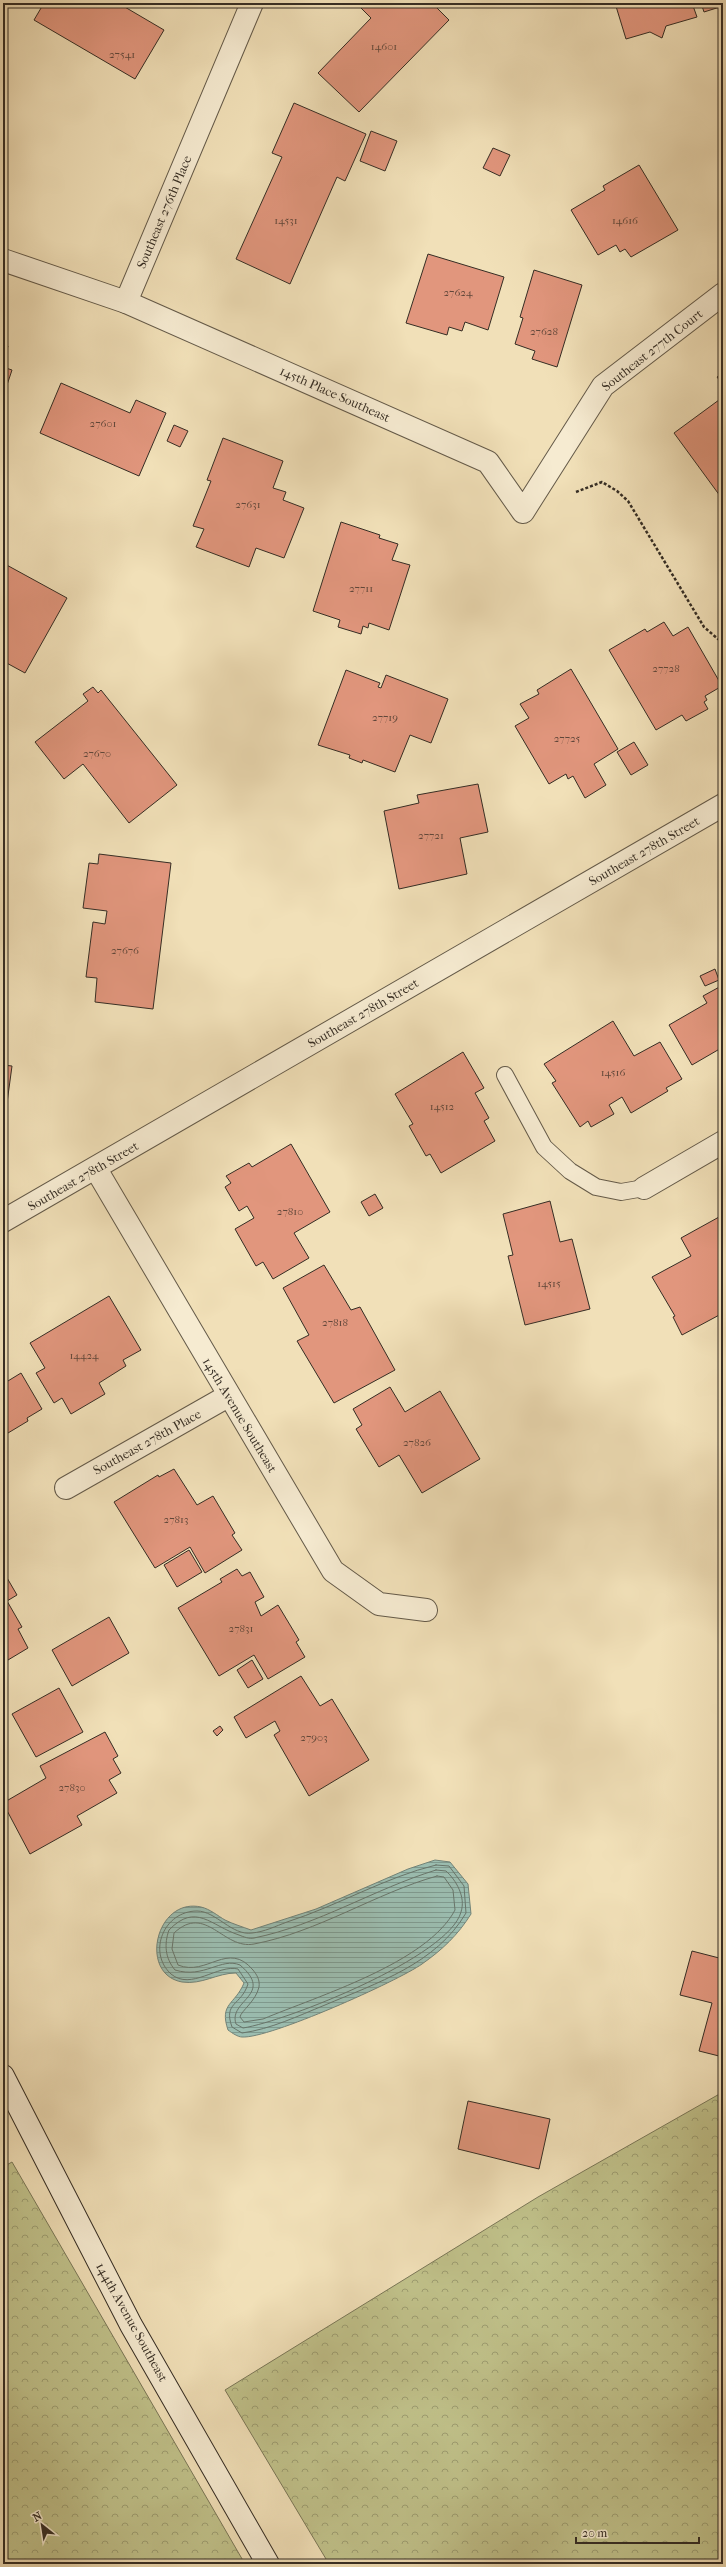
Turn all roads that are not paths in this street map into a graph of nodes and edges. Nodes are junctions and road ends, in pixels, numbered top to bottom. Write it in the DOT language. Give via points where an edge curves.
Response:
graph roads {
  1 [pos="252,3"];
  2 [pos="3,260"];
  3 [pos="723,294"];
  4 [pos="126,302"];
  5 [pos="524,512"];
  6 [pos="723,805"];
  7 [pos="505,1075"];
  8 [pos="723,1142"];
  9 [pos="96,1169"];
  10 [pos="644,1188"];
  11 [pos="3,1221"];
  12 [pos="228,1396"];
  13 [pos="66,1488"];
  14 [pos="426,1610"];
  15 [pos="3,2076"];
  16 [pos="268,2564"];
  1 -- 4 [label="street, Southeast 276th Place"];
  2 -- 4 [label="street"];
  3 -- 5 [label="street, Southeast 277th Court" via="603,386"];
  4 -- 5 [label="street, 145th Place Southeast" via="488,462"];
  6 -- 9 [label="street, Southeast 278th Street"];
  7 -- 10 [label="lane" via="544,1147 570,1171 596,1187 620,1192"];
  8 -- 10 [label="street"];
  9 -- 11 [label="street, Southeast 278th Street"];
  9 -- 12 [label="street, 145th Avenue Southeast"];
  12 -- 13 [label="street, Southeast 278th Place"];
  12 -- 14 [label="street, 145th Avenue Southeast" via="333,1571 379,1604"];
  15 -- 16 [label="street, 144th Avenue Southeast" via="131,2325"];
}
